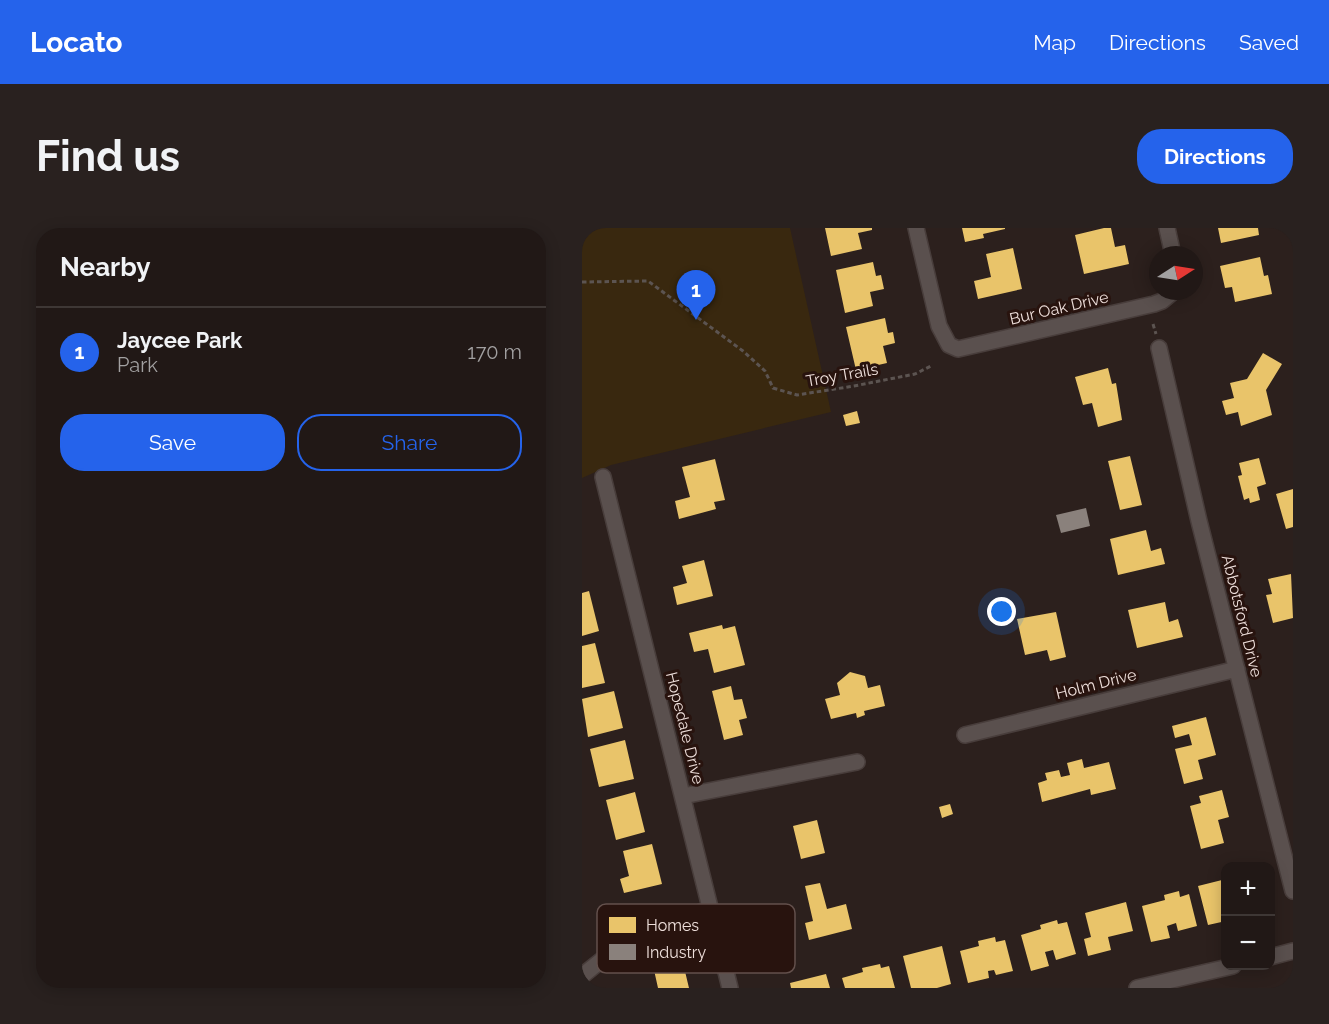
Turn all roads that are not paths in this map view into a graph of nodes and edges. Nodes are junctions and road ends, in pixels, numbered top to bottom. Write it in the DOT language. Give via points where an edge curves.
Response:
graph roads {
  1 [pos="916,228"];
  2 [pos="1167,228"];
  3 [pos="1171,246"];
  4 [pos="1163,300"];
  5 [pos="1159,348"];
  6 [pos="603,477"];
  7 [pos="1237,669"];
  8 [pos="965,735"];
  9 [pos="857,762"];
  10 [pos="683,796"];
  11 [pos="1293,891"];
  12 [pos="710,904"];
  13 [pos="1293,951"];
  14 [pos="1275,956"];
  15 [pos="597,964"];
  16 [pos="1221,969"];
  17 [pos="726,973"];
  18 [pos="582,976"];
  19 [pos="730,988"];
  20 [pos="1137,988"];
  1 -- 4 [label="street, Bur Oak Drive" via="939,326 949,345 964,349"];
  2 -- 3 [label="street"];
  5 -- 7 [label="street, Abbotsford Drive"];
  6 -- 10 [label="street, Hopedale Drive"];
  7 -- 8 [label="street, Holm Drive"];
  7 -- 11 [label="street, Abbotsford Drive"];
  9 -- 10 [label="street"];
  10 -- 12 [label="street, Hopedale Drive"];
  13 -- 14 [label="street"];
  15 -- 18 [label="street"];
  16 -- 20 [label="street"];
  17 -- 19 [label="street, Hopedale Drive"];
}
